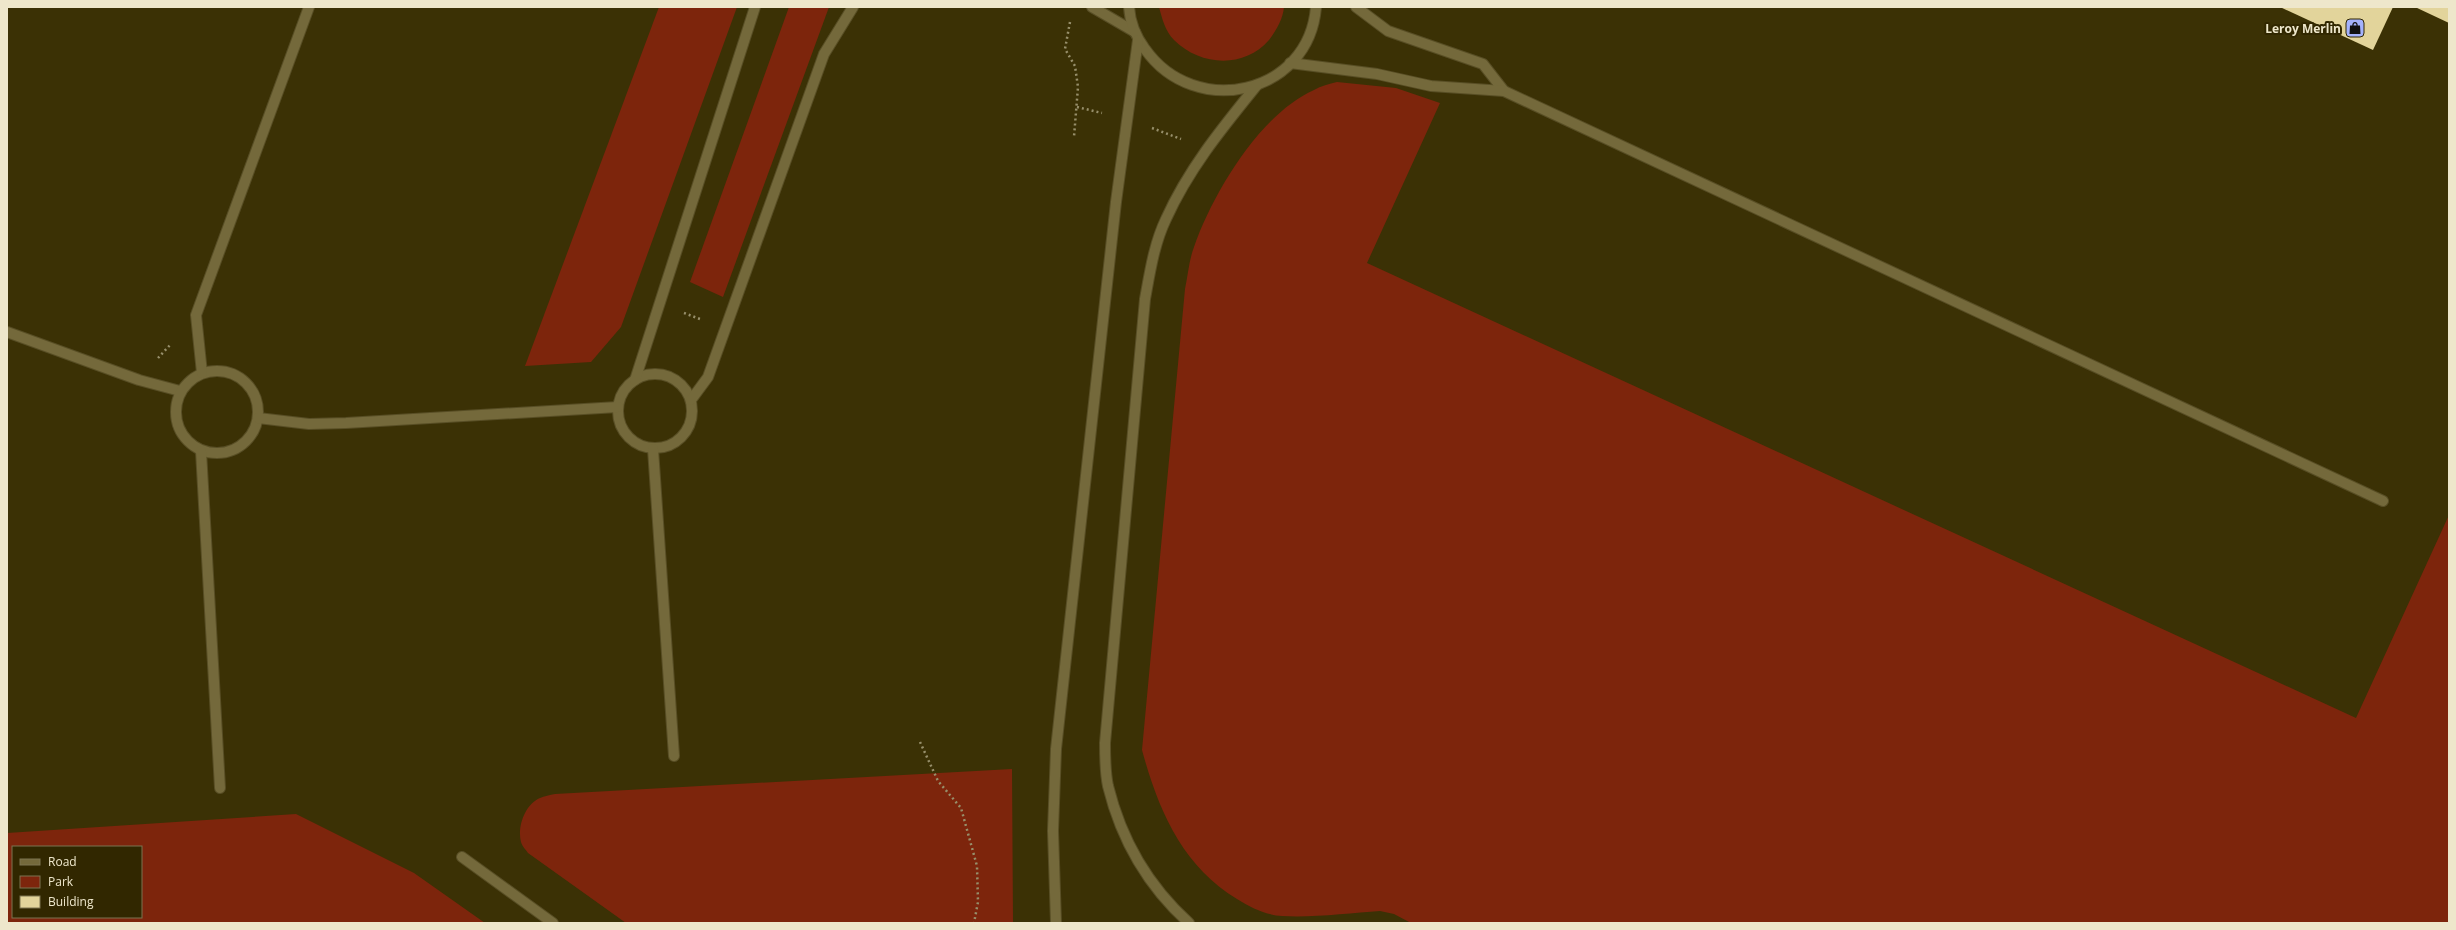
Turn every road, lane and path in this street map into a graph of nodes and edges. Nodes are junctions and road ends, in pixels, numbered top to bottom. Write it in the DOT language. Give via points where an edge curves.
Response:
graph roads {
  1 [pos="309,7"];
  2 [pos="754,7"];
  3 [pos="853,7"];
  4 [pos="1092,7"];
  5 [pos="1129,7"];
  6 [pos="1316,7"];
  7 [pos="1356,7"];
  8 [pos="1071,14"];
  9 [pos="1136,36"];
  10 [pos="1290,64"];
  11 [pos="1257,85"];
  12 [pos="1504,91"];
  13 [pos="1074,137"];
  14 [pos="660,304"];
  15 [pos="196,315"];
  16 [pos="725,328"];
  17 [pos="7,332"];
  18 [pos="202,373"];
  19 [pos="139,380"];
  20 [pos="635,380"];
  21 [pos="180,391"];
  22 [pos="691,400"];
  23 [pos="618,406"];
  24 [pos="258,418"];
  25 [pos="653,448"];
  26 [pos="202,451"];
  27 [pos="2383,501"];
  28 [pos="920,742"];
  29 [pos="674,756"];
  30 [pos="220,788"];
  31 [pos="462,857"];
  32 [pos="553,923"];
  33 [pos="974,923"];
  34 [pos="1056,923"];
  35 [pos="1189,923"];
  1 -- 15 [label="street"];
  2 -- 14 [label="street"];
  3 -- 16 [label="street" via="824,54"];
  4 -- 9 [label="street"];
  5 -- 9 [label="street"];
  6 -- 10 [label="street" via="1315,18 1306,42"];
  7 -- 12 [label="street" via="1388,31 1483,64"];
  8 -- 13 [label="path" via="1066,49 1075,66 1078,87"];
  9 -- 11 [label="street" via="1154,62 1183,82 1202,89 1230,91"];
  9 -- 34 [label="street" via="1056,749 1053,831"];
  10 -- 11 [label="street" via="1275,76"];
  10 -- 12 [label="street" via="1377,74 1431,86"];
  11 -- 35 [label="street" via="1206,148 1183,185 1165,220 1152,261 1145,298 1104,743 1107,784 1121,829 1144,874 1171,907"];
  12 -- 27 [label="street"];
  14 -- 16 [label="path"];
  14 -- 20 [label="street"];
  15 -- 18 [label="street"];
  15 -- 19 [label="path"];
  16 -- 22 [label="street" via="708,376"];
  17 -- 19 [label="street"];
  18 -- 21 [label="street" via="190,380"];
  18 -- 24 [label="street" via="226,372 248,384 258,406"];
  19 -- 21 [label="street"];
  20 -- 22 [label="street" via="651,374 668,376 678,382"];
  20 -- 23 [label="street" via="627,387"];
  21 -- 26 [label="street" via="175,417 178,430 186,441"];
  22 -- 25 [label="street" via="692,417 686,434 666,447"];
  23 -- 24 [label="street" via="331,423 281,422"];
  23 -- 25 [label="street" via="619,418 627,435 641,446"];
  24 -- 26 [label="street" via="254,431 246,442 235,449 223,454"];
  25 -- 29 [label="street"];
  26 -- 30 [label="street"];
  28 -- 33 [label="path" via="938,781 961,808 977,866 978,902"];
  31 -- 32 [label="street"];
}
